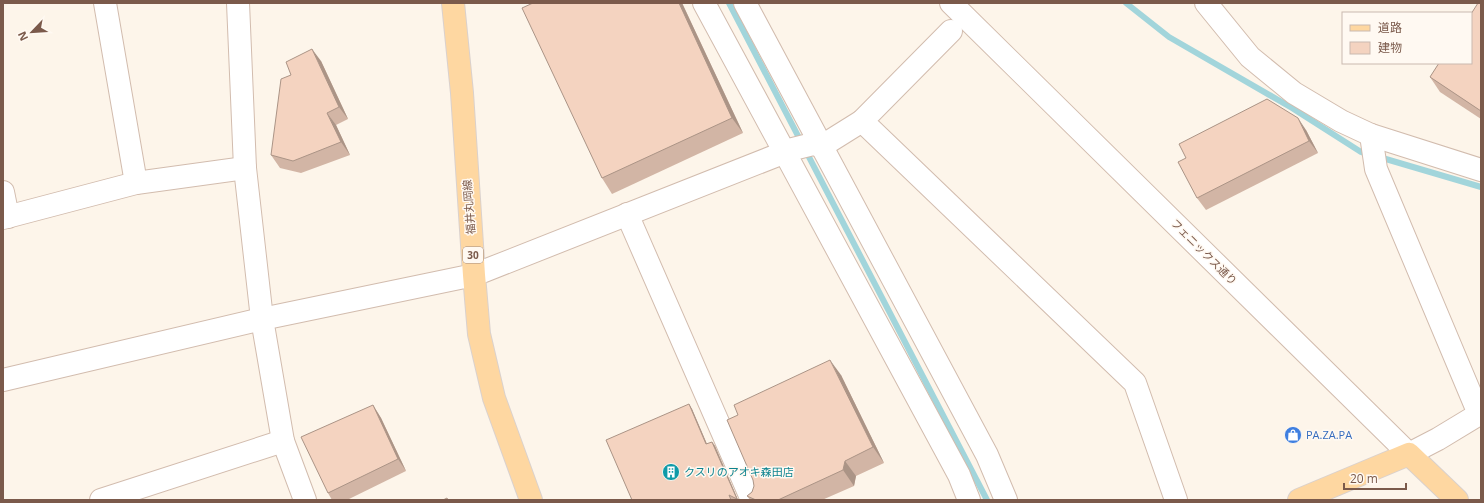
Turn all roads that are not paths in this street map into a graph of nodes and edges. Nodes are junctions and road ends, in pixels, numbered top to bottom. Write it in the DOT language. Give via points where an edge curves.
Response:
graph roads {
  1 [pos="105,3"];
  2 [pos="238,3"];
  3 [pos="452,3"];
  4 [pos="704,3"];
  5 [pos="745,3"];
  6 [pos="1206,3"];
  7 [pos="960,6"];
  8 [pos="951,31"];
  9 [pos="862,121"];
  10 [pos="1371,135"];
  11 [pos="803,148"];
  12 [pos="245,168"];
  13 [pos="1481,170"];
  14 [pos="136,184"];
  15 [pos="3,192"];
  16 [pos="627,214"];
  17 [pos="5,217"];
  18 [pos="474,274"];
  19 [pos="262,319"];
  20 [pos="3,380"];
  21 [pos="1480,414"];
  22 [pos="283,441"];
  23 [pos="1409,454"];
  24 [pos="101,500"];
  25 [pos="305,500"];
  26 [pos="531,500"];
  27 [pos="752,500"];
  28 [pos="969,500"];
  29 [pos="1006,500"];
  30 [pos="1176,500"];
  31 [pos="1299,500"];
  32 [pos="1457,500"];
  1 -- 14 [label="street"];
  2 -- 12 [label="street"];
  3 -- 18 [label="main road, 福井丸岡線 / 30" via="462,94"];
  4 -- 11 [label="street"];
  5 -- 11 [label="street"];
  6 -- 10 [label="street" via="1250,57 1294,93 1341,121"];
  7 -- 23 [label="street, フェニックス通り"];
  8 -- 9 [label="street"];
  9 -- 11 [label="street"];
  9 -- 30 [label="street" via="1135,383"];
  10 -- 13 [label="street"];
  10 -- 21 [label="street" via="1376,168"];
  11 -- 16 [label="street"];
  11 -- 28 [label="street" via="959,474"];
  11 -- 29 [label="street" via="987,454"];
  12 -- 14 [label="street"];
  12 -- 19 [label="street"];
  14 -- 17 [label="street"];
  15 -- 17 [label="street"];
  16 -- 18 [label="street"];
  16 -- 27 [label="street"];
  18 -- 19 [label="street"];
  18 -- 26 [label="main road, 福井丸岡線 / 30" via="480,334 494,398"];
  19 -- 20 [label="street"];
  19 -- 22 [label="street"];
  21 -- 23 [label="street"];
  22 -- 24 [label="street"];
  22 -- 25 [label="street"];
  23 -- 31 [label="main road"];
  23 -- 32 [label="main road, フェニックス通り"];
}
